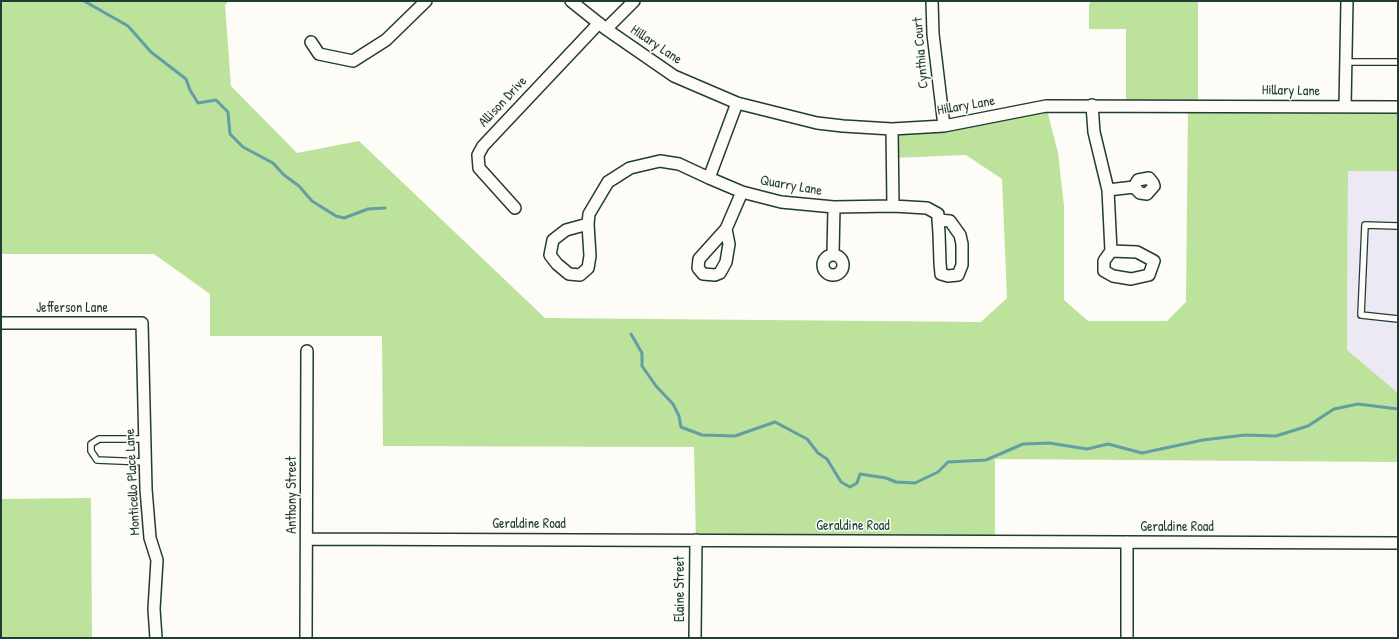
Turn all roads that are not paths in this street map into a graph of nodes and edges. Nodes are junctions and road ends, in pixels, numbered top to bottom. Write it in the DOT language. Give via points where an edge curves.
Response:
graph roads {
  1 [pos="426,1"];
  2 [pos="571,1"];
  3 [pos="634,1"];
  4 [pos="932,1"];
  5 [pos="1347,1"];
  6 [pos="602,26"];
  7 [pos="311,42"];
  8 [pos="1346,62"];
  9 [pos="1398,62"];
  10 [pos="737,103"];
  11 [pos="1092,105"];
  12 [pos="1345,106"];
  13 [pos="1398,107"];
  14 [pos="944,126"];
  15 [pos="892,129"];
  16 [pos="708,178"];
  17 [pos="1134,187"];
  18 [pos="1108,190"];
  19 [pos="742,192"];
  20 [pos="893,206"];
  21 [pos="515,208"];
  22 [pos="834,208"];
  23 [pos="938,220"];
  24 [pos="588,224"];
  25 [pos="1398,226"];
  26 [pos="726,229"];
  27 [pos="1111,251"];
  28 [pos="832,254"];
  29 [pos="1398,319"];
  30 [pos="1,323"];
  31 [pos="142,323"];
  32 [pos="307,351"];
  33 [pos="145,439"];
  34 [pos="145,462"];
  35 [pos="307,539"];
  36 [pos="696,540"];
  37 [pos="1127,542"];
  38 [pos="1398,543"];
  39 [pos="156,638"];
  40 [pos="306,638"];
  41 [pos="695,638"];
  42 [pos="1127,638"];
  1 -- 7 [label="street" via="386,40 353,61 319,54"];
  2 -- 6 [label="street, Hillary Lane"];
  3 -- 6 [label="street, Allison Drive"];
  4 -- 14 [label="street, Cynthia Court" via="933,34"];
  5 -- 8 [label="street"];
  6 -- 10 [label="street, Hillary Lane" via="674,76"];
  6 -- 21 [label="street, Allison Drive" via="483,146 478,155 479,168"];
  8 -- 9 [label="lane"];
  8 -- 12 [label="street"];
  10 -- 15 [label="street, Hillary Lane" via="816,123"];
  10 -- 16 [label="street"];
  11 -- 12 [label="street, Hillary Lane"];
  11 -- 14 [label="street, Hillary Lane" via="1046,106"];
  11 -- 18 [label="street" via="1094,132"];
  12 -- 13 [label="street, Hillary Lane"];
  14 -- 15 [label="street, Hillary Lane"];
  15 -- 20 [label="street"];
  16 -- 19 [label="street, Quarry Lane"];
  16 -- 24 [label="street, Quarry Lane" via="679,164 660,161 630,168 608,182 589,214"];
  17 -- 18 [label="street"];
  18 -- 27 [label="street"];
  19 -- 22 [label="street, Quarry Lane" via="781,202"];
  19 -- 26 [label="street, Quarry Lane"];
  20 -- 22 [label="street, Quarry Lane"];
  20 -- 23 [label="street, Quarry Lane" via="927,208 938,214"];
  22 -- 28 [label="street, Quarry Lane"];
  23 -- 23 [label="street, Quarry Lane" via="950,221 960,235 962,265 958,275 941,274"];
  24 -- 24 [label="street, Quarry Lane" via="566,230 552,240 550,255 569,274 580,275 588,268"];
  25 -- 29 [label="lane" via="1365,225 1361,315"];
  30 -- 31 [label="street, Jefferson Lane"];
  31 -- 33 [label="street, Monticello Place Lane"];
  32 -- 35 [label="street, Anthony Street"];
  33 -- 34 [label="street, Monticello Place Lane"];
  33 -- 34 [label="lane" via="99,439 91,444 91,451 97,460"];
  34 -- 39 [label="street, Monticello Place Lane" via="150,538 157,560 154,609"];
  35 -- 36 [label="street, Geraldine Road"];
  35 -- 40 [label="street, Anthony Street"];
  36 -- 37 [label="street, Geraldine Road"];
  36 -- 41 [label="street, Elaine Street"];
  37 -- 38 [label="street, Geraldine Road"];
  37 -- 42 [label="street"];
}
